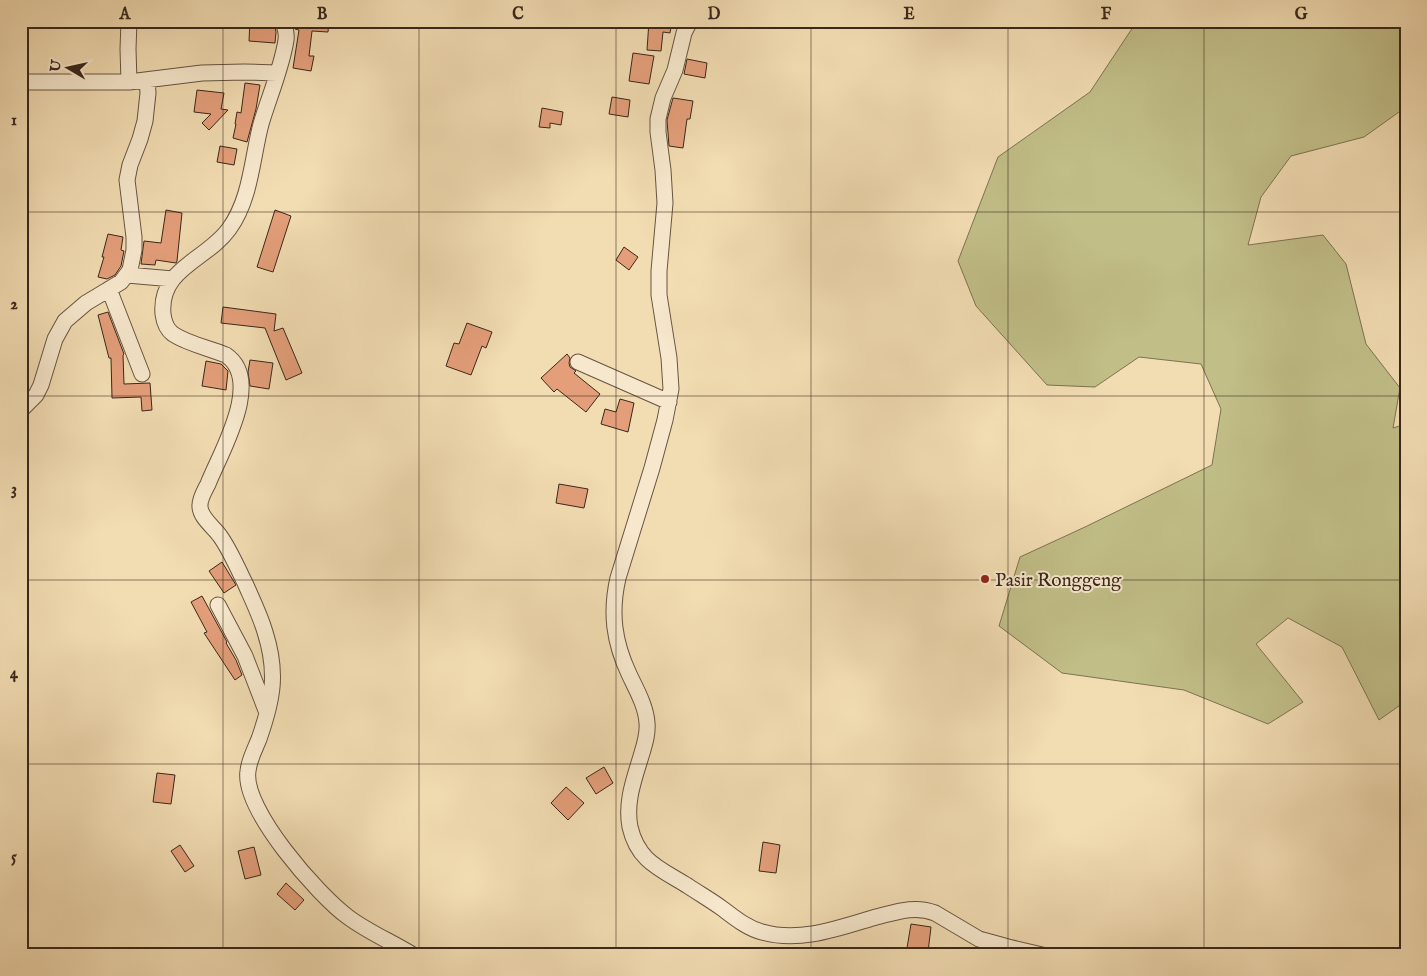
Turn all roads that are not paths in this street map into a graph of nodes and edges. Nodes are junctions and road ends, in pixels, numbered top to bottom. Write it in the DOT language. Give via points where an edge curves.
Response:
graph roads {
  1 [pos="129,21"];
  2 [pos="283,21"];
  3 [pos="690,21"];
  4 [pos="277,73"];
  5 [pos="147,80"];
  6 [pos="21,82"];
  7 [pos="129,82"];
  8 [pos="127,274"];
  9 [pos="173,279"];
  10 [pos="109,289"];
  11 [pos="578,362"];
  12 [pos="142,374"];
  13 [pos="668,402"];
  14 [pos="21,410"];
  15 [pos="218,605"];
  16 [pos="267,713"];
  17 [pos="414,955"];
  18 [pos="1042,955"];
  1 -- 7 [label="street"];
  2 -- 4 [label="street" via="286,37"];
  3 -- 13 [label="street" via="658,119 665,203 659,295 671,374"];
  4 -- 5 [label="street" via="202,73"];
  4 -- 9 [label="street" via="237,214 223,236"];
  5 -- 7 [label="street"];
  5 -- 8 [label="street" via="145,121 127,180 134,236 132,261"];
  6 -- 7 [label="street"];
  8 -- 9 [label="street"];
  8 -- 10 [label="street"];
  9 -- 16 [label="street" via="162,302 167,328 176,336 231,358 239,373 236,416 200,507 227,546 271,650 273,680"];
  10 -- 12 [label="street"];
  10 -- 14 [label="street" via="86,303 61,327 41,386"];
  11 -- 13 [label="street"];
  13 -- 18 [label="street" via="652,468 614,593 616,639 647,722 647,736 629,800 630,825 639,850 656,867 762,933 781,936 812,934 901,910 919,909 935,913 980,939"];
  15 -- 16 [label="street" via="245,656"];
  16 -- 17 [label="street" via="247,774 252,796 266,823 314,885 348,917"];
}
